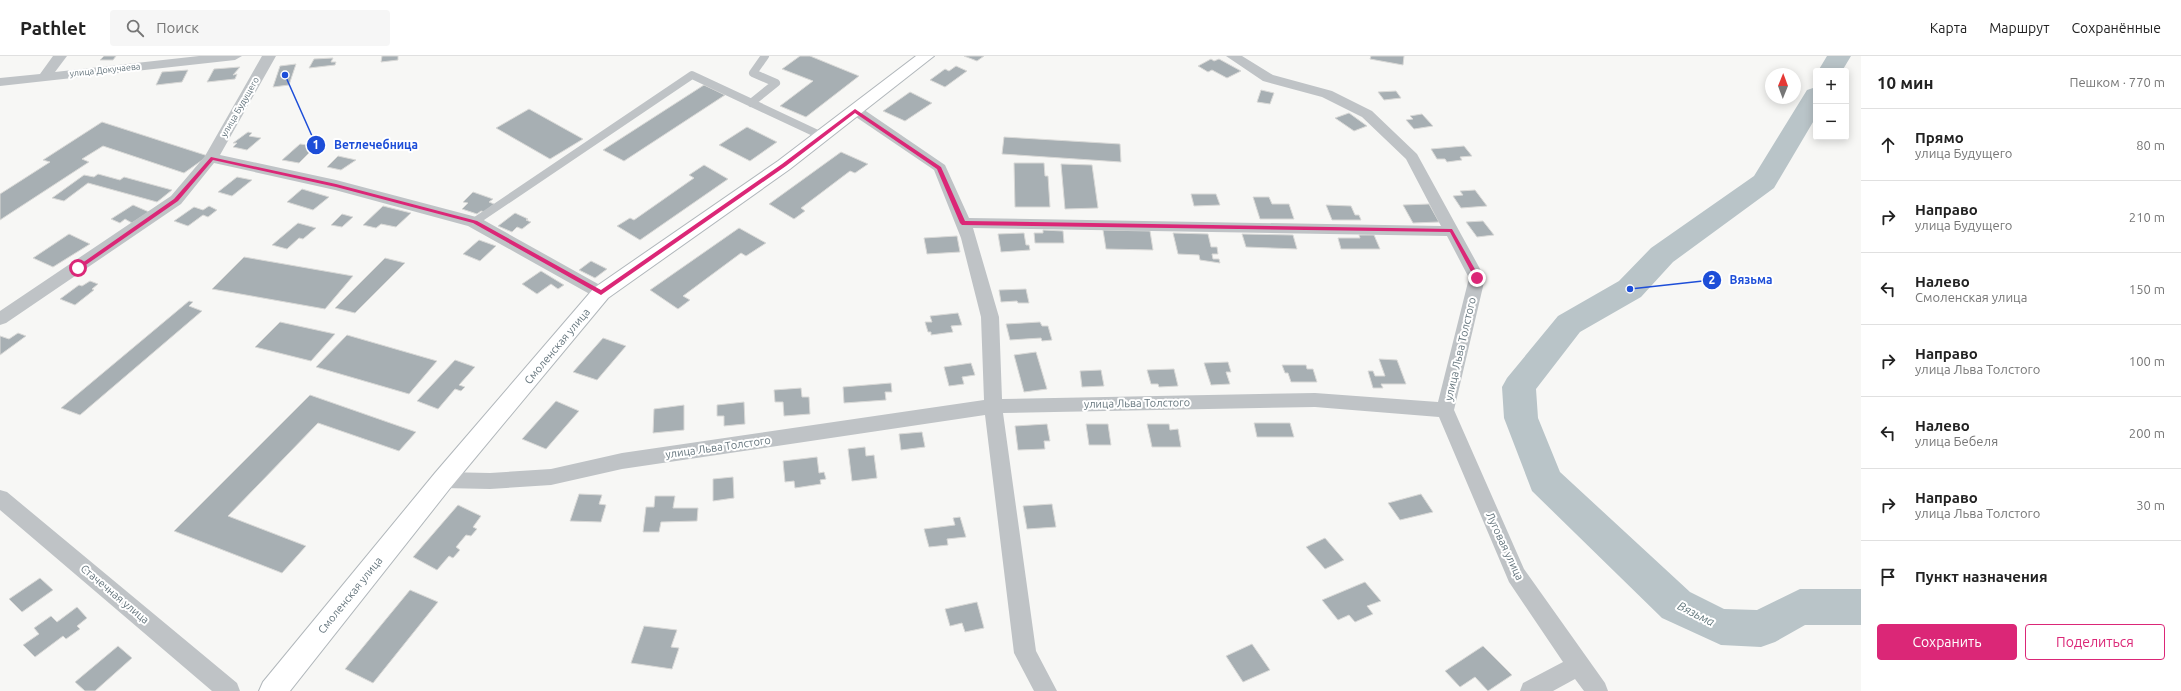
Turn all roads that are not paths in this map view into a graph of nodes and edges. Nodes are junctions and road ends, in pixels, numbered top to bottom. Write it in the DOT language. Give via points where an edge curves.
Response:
graph roads {
  1 [pos="60,56"];
  2 [pos="235,56"];
  3 [pos="269,56"];
  4 [pos="765,56"];
  5 [pos="926,56"];
  6 [pos="1233,56"];
  7 [pos="45,76"];
  8 [pos="0,82"];
  9 [pos="751,103"];
  10 [pos="855,110"];
  11 [pos="822,136"];
  12 [pos="211,158"];
  13 [pos="474,222"];
  14 [pos="962,223"];
  15 [pos="1452,230"];
  16 [pos="601,293"];
  17 [pos="0,319"];
  18 [pos="993,406"];
  19 [pos="1445,410"];
  20 [pos="443,480"];
  21 [pos="0,498"];
  22 [pos="1578,664"];
  23 [pos="229,691"];
  24 [pos="273,691"];
  25 [pos="1046,691"];
  26 [pos="1531,691"];
  27 [pos="1597,691"];
  1 -- 7 [label="street"];
  2 -- 7 [label="street, улица Докучаева"];
  3 -- 12 [label="street, улица Будущего"];
  4 -- 9 [label="lane" via="753,73 776,83"];
  5 -- 10 [label="main road, Смоленская улица"];
  6 -- 15 [label="street, улица Льва Толстого" via="1268,78 1327,94 1367,114 1412,157"];
  7 -- 8 [label="street, улица Докучаева"];
  9 -- 11 [label="lane"];
  9 -- 13 [label="lane" via="692,75"];
  10 -- 11 [label="main road, Смоленская улица"];
  10 -- 14 [label="street" via="940,168"];
  11 -- 16 [label="main road, Смоленская улица"];
  12 -- 13 [label="street" via="336,185"];
  12 -- 17 [label="street, улица Будущего" via="176,200"];
  13 -- 16 [label="street"];
  14 -- 15 [label="street"];
  14 -- 18 [label="street" via="969,238 990,317"];
  15 -- 19 [label="street, улица Льва Толстого" via="1477,278"];
  16 -- 20 [label="main road, Смоленская улица"];
  18 -- 19 [label="street, улица Льва Толстого" via="1315,400"];
  18 -- 20 [label="street, улица Льва Толстого" via="622,461 551,476"];
  18 -- 25 [label="street" via="1025,653"];
  19 -- 22 [label="street, Луговая улица" via="1516,575"];
  20 -- 24 [label="main road, Смоленская улица"];
  21 -- 23 [label="street, Стачечная улица"];
  22 -- 26 [label="street"];
  22 -- 27 [label="street, Луговая улица"];
}
